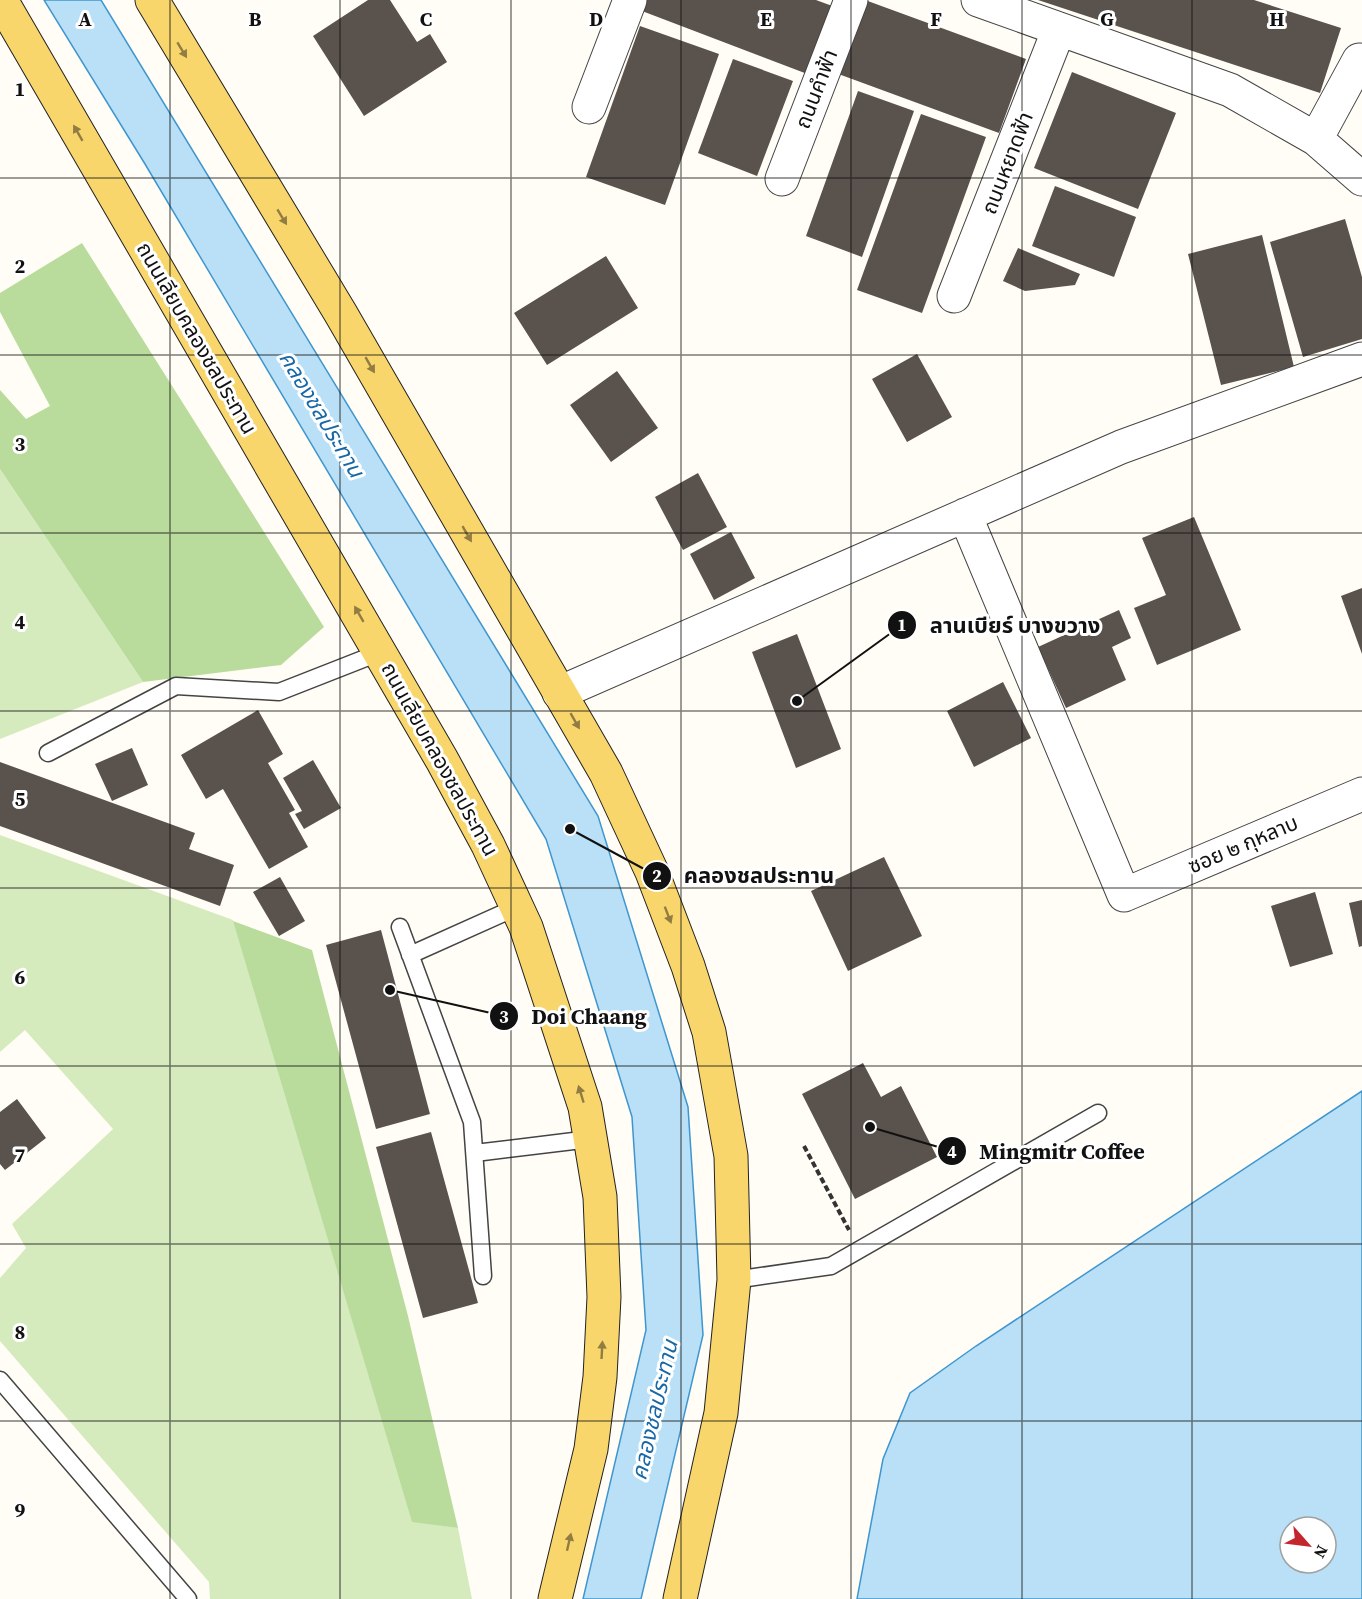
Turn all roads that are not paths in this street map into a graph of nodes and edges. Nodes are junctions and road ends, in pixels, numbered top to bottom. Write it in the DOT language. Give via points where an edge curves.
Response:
graph roads {
  1 [pos="2,0"];
  2 [pos="152,0"];
  3 [pos="630,0"];
  4 [pos="851,0"];
  5 [pos="978,0"];
  6 [pos="1059,29"];
  7 [pos="1362,62"];
  8 [pos="589,107"];
  9 [pos="1316,140"];
  10 [pos="782,179"];
  11 [pos="1362,179"];
  12 [pos="954,296"];
  13 [pos="1362,360"];
  14 [pos="965,515"];
  15 [pos="381,652"];
  16 [pos="559,693"];
  17 [pos="48,753"];
  18 [pos="1362,794"];
  19 [pos="517,907"];
  20 [pos="400,927"];
  21 [pos="410,955"];
  22 [pos="1098,1113"];
  23 [pos="590,1139"];
  24 [pos="475,1153"];
  25 [pos="483,1276"];
  26 [pos="734,1280"];
  27 [pos="0,1380"];
  28 [pos="188,1599"];
  29 [pos="555,1599"];
  30 [pos="680,1599"];
  15 -- 1 [label="main road, ถนนเลียบคลองชลประทาน, one-way"];
  2 -- 16 [label="main road, one-way" via="346,324"];
  3 -- 8 [label="street"];
  4 -- 10 [label="street, ถนนคําฟ้า"];
  5 -- 6 [label="street"];
  6 -- 9 [label="street" via="1230,90"];
  6 -- 12 [label="street, ถนนหยาดฟ้า"];
  7 -- 9 [label="street" via="1359,60"];
  9 -- 11 [label="street"];
  13 -- 14 [label="street" via="1121,447"];
  14 -- 16 [label="street"];
  14 -- 18 [label="street, ซอย ๒ กุหลาบ" via="1124,895"];
  15 -- 17 [label="lane" via="279,692 176,686"];
  15 -- 19 [label="main road, ถนนเลียบคลองชลประทาน" via="478,826"];
  16 -- 26 [label="main road, one-way" via="606,773 652,872 709,1032 731,1156"];
  19 -- 21 [label="lane"];
  23 -- 19 [label="main road, ถนนเลียบคลองชลประทาน, one-way" via="585,1107 557,1015"];
  20 -- 21 [label="lane"];
  21 -- 24 [label="lane" via="472,1122"];
  22 -- 26 [label="lane" via="831,1266"];
  23 -- 24 [label="lane"];
  29 -- 23 [label="main road, ถนนเลียบคลองชลประทาน, one-way" via="591,1449 600,1377 604,1286 600,1197"];
  24 -- 25 [label="lane"];
  26 -- 30 [label="main road" via="721,1413"];
  27 -- 28 [label="lane"];
}
